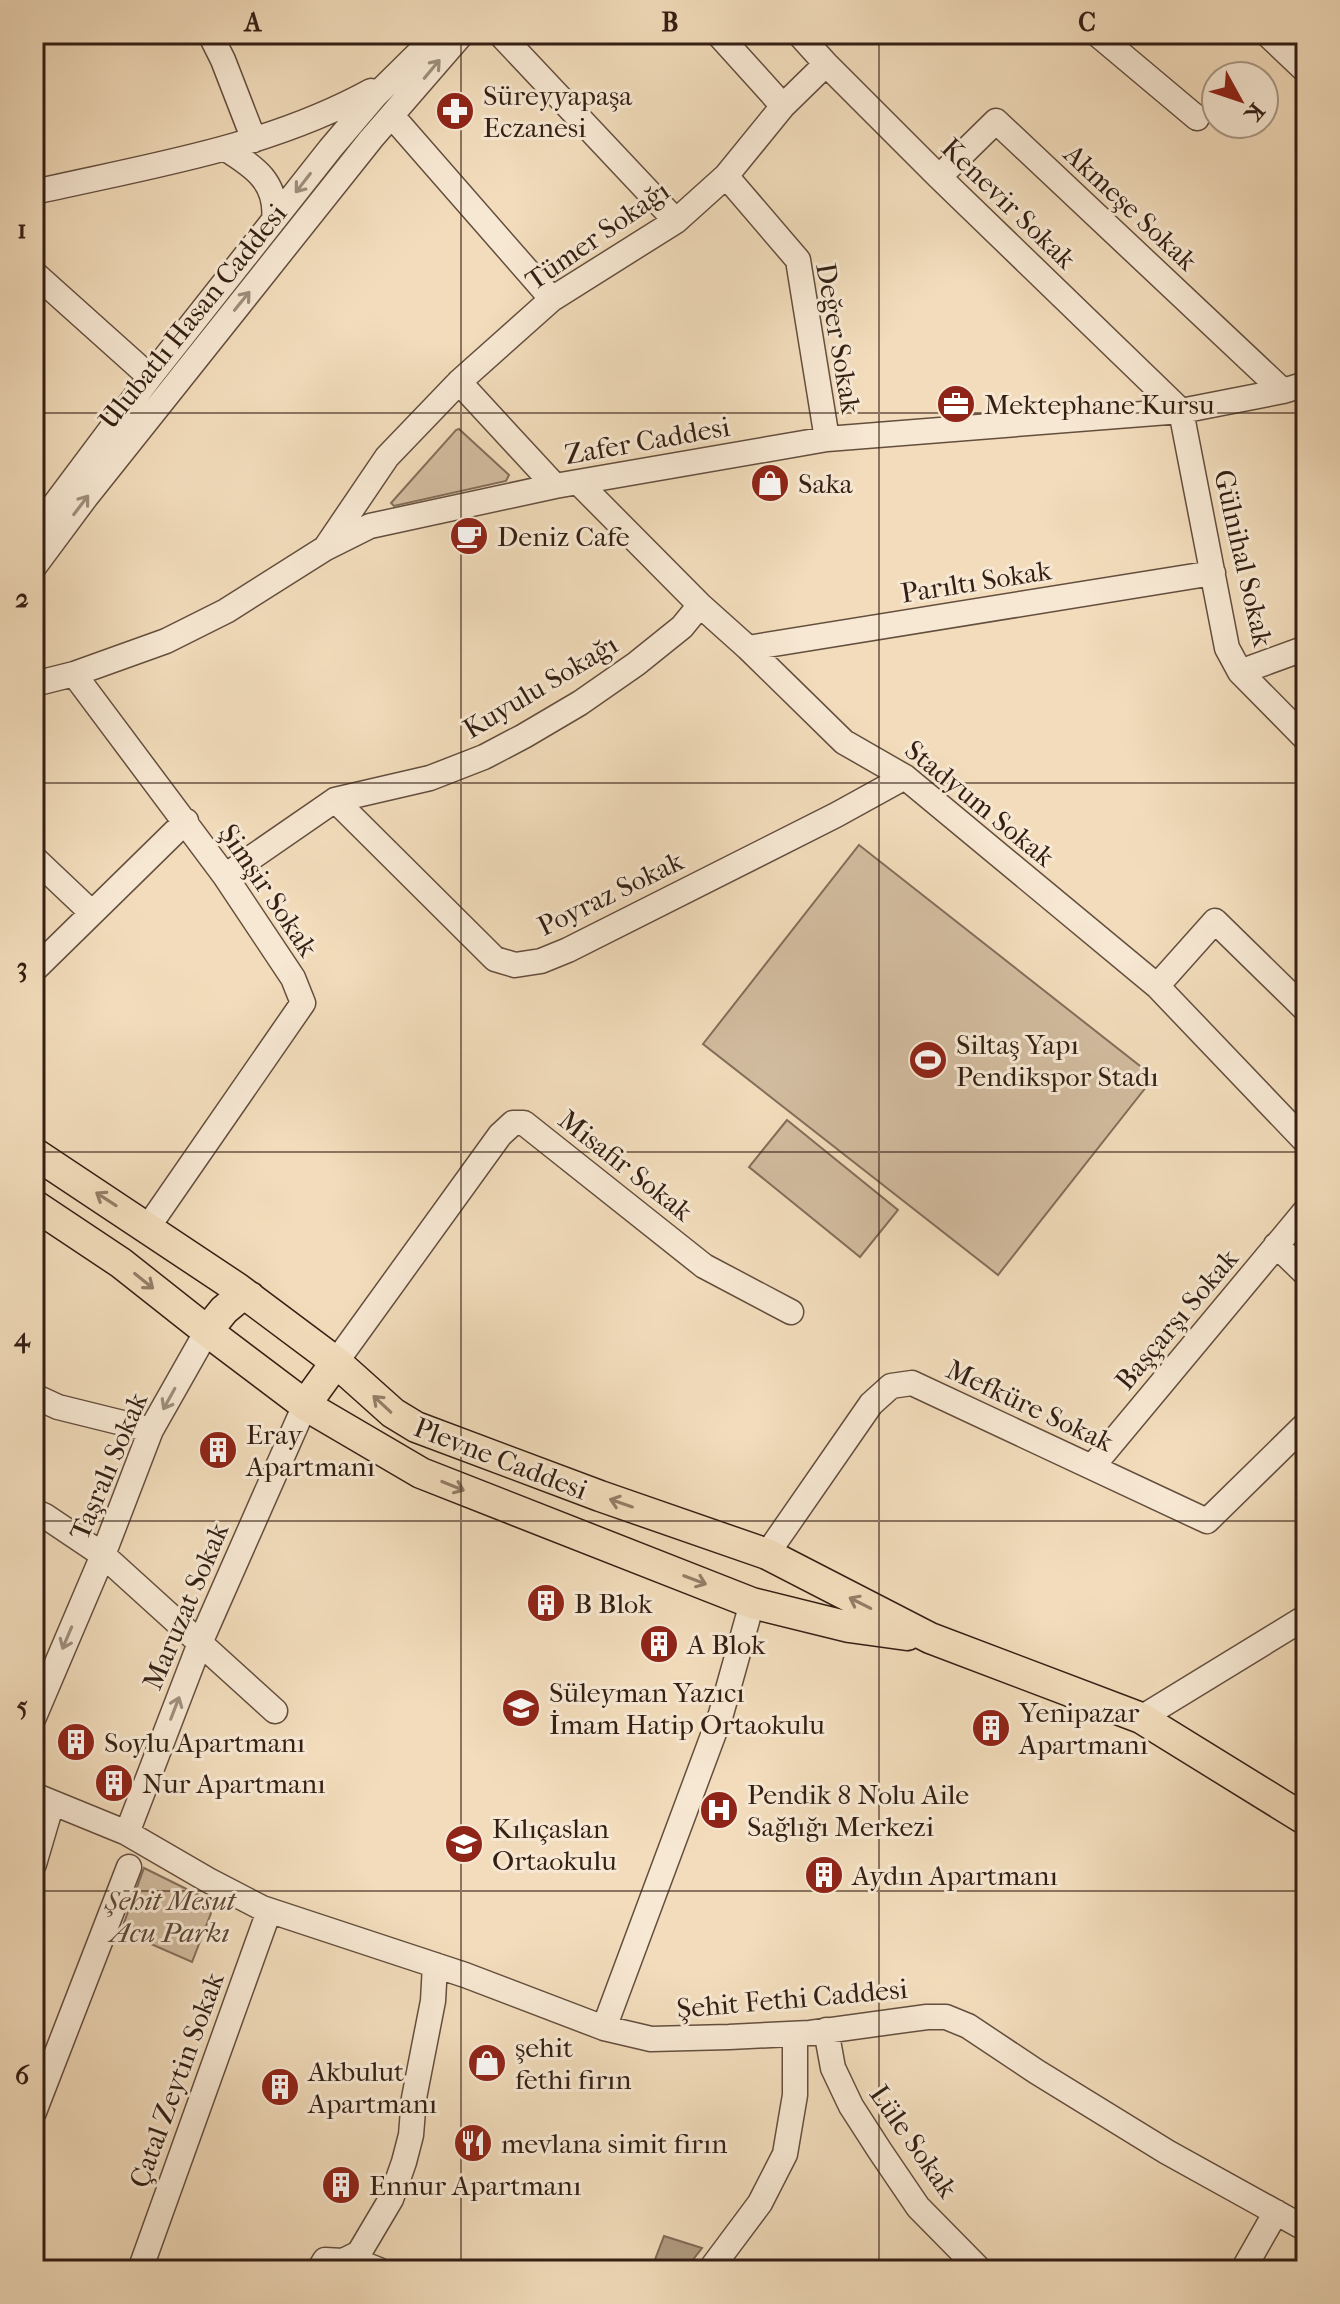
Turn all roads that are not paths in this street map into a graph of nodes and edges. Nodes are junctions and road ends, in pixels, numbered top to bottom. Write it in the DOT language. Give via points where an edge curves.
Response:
graph roads {
  1 [pos="210,34"];
  2 [pos="438,34"];
  3 [pos="462,34"];
  4 [pos="500,34"];
  5 [pos="718,34"];
  6 [pos="799,34"];
  7 [pos="1097,34"];
  8 [pos="1267,34"];
  9 [pos="826,64"];
  10 [pos="1306,71"];
  11 [pos="389,81"];
  12 [pos="783,106"];
  13 [pos="397,110"];
  14 [pos="1197,118"];
  15 [pos="352,122"];
  16 [pos="254,140"];
  17 [pos="226,149"];
  18 [pos="726,176"];
  19 [pos="939,177"];
  20 [pos="34,192"];
  21 [pos="274,220"];
  22 [pos="676,221"];
  23 [pos="34,273"];
  24 [pos="552,299"];
  25 [pos="150,377"];
  26 [pos="459,382"];
  27 [pos="1294,388"];
  28 [pos="1181,411"];
  29 [pos="827,439"];
  30 [pos="567,484"];
  31 [pos="34,532"];
  32 [pos="324,549"];
  33 [pos="34,567"];
  34 [pos="1213,573"];
  35 [pos="700,605"];
  36 [pos="748,648"];
  37 [pos="1306,648"];
  38 [pos="1240,672"];
  39 [pos="74,674"];
  40 [pos="34,684"];
  41 [pos="1306,739"];
  42 [pos="905,777"];
  43 [pos="335,800"];
  44 [pos="186,821"];
  45 [pos="34,858"];
  46 [pos="225,876"];
  47 [pos="91,912"];
  48 [pos="34,970"];
  49 [pos="1157,986"];
  50 [pos="1306,1010"];
  51 [pos="1306,1142"];
  52 [pos="34,1153"];
  53 [pos="34,1205"];
  54 [pos="1306,1210"];
  55 [pos="148,1227"];
  56 [pos="1276,1245"];
  57 [pos="1306,1274"];
  58 [pos="250,1297"];
  59 [pos="791,1312"];
  60 [pos="207,1331"];
  61 [pos="336,1362"];
  62 [pos="34,1396"];
  63 [pos="305,1405"];
  64 [pos="1306,1424"];
  65 [pos="151,1430"];
  66 [pos="1092,1467"];
  67 [pos="34,1511"];
  68 [pos="767,1554"];
  69 [pos="103,1555"];
  70 [pos="752,1603"];
  71 [pos="1306,1617"];
  72 [pos="930,1638"];
  73 [pos="200,1643"];
  74 [pos="275,1711"];
  75 [pos="34,1717"];
  76 [pos="1141,1718"];
  77 [pos="43,1799"];
  78 [pos="1306,1820"];
  79 [pos="127,1833"];
  80 [pos="34,1864"];
  81 [pos="129,1867"];
  82 [pos="269,1911"];
  83 [pos="435,1965"];
  84 [pos="604,2028"];
  85 [pos="826,2030"];
  86 [pos="795,2034"];
  87 [pos="34,2112"];
  88 [pos="1276,2212"];
  89 [pos="1306,2229"];
  90 [pos="351,2259"];
  91 [pos="140,2270"];
  92 [pos="319,2270"];
  93 [pos="379,2270"];
  94 [pos="710,2270"];
  95 [pos="980,2270"];
  96 [pos="1243,2270"];
  1 -- 16 [label="street"];
  2 -- 11 [label="street"];
  13 -- 3 [label="street, Ulubatlı Hasan Caddesi, one-way"];
  4 -- 22 [label="street"];
  5 -- 12 [label="street"];
  6 -- 9 [label="street, Kenevir Sokak"];
  7 -- 14 [label="street"];
  8 -- 10 [label="street"];
  9 -- 12 [label="street, Tümer Sokağı"];
  9 -- 19 [label="street, Kenevir Sokak"];
  11 -- 15 [label="street, Ulubatlı Hasan Caddesi"];
  11 -- 16 [label="street" via="322,116"];
  12 -- 18 [label="street, Tümer Sokağı"];
  13 -- 15 [label="street"];
  13 -- 24 [label="street"];
  33 -- 13 [label="street, Ulubatlı Hasan Caddesi, one-way"];
  15 -- 17 [label="street" via="301,140"];
  15 -- 21 [label="street, Ulubatlı Hasan Caddesi, one-way"];
  16 -- 17 [label="street"];
  17 -- 20 [label="street"];
  17 -- 21 [label="street" via="264,179 275,203"];
  18 -- 22 [label="street, Tümer Sokağı"];
  18 -- 29 [label="street, Değer Sokak" via="798,260"];
  19 -- 27 [label="street, Akmeşe Sokak" via="996,121"];
  19 -- 28 [label="street, Kenevir Sokak"];
  21 -- 25 [label="street, Ulubatlı Hasan Caddesi"];
  22 -- 24 [label="street, Tümer Sokağı"];
  23 -- 25 [label="street"];
  24 -- 26 [label="street, Tümer Sokağı"];
  25 -- 31 [label="street, Ulubatlı Hasan Caddesi"];
  26 -- 30 [label="street"];
  26 -- 32 [label="street, Tümer Sokağı" via="387,457"];
  27 -- 28 [label="street, Zafer Caddesi"];
  28 -- 29 [label="street, Zafer Caddesi"];
  28 -- 34 [label="street, Gülnihal Sokak"];
  29 -- 30 [label="street, Zafer Caddesi"];
  30 -- 32 [label="street, Zafer Caddesi" via="370,526"];
  30 -- 35 [label="street, Stadyum Sokak"];
  32 -- 39 [label="street, Zafer Caddesi" via="226,611 166,641"];
  34 -- 36 [label="street, Parıltı Sokak"];
  34 -- 38 [label="street, Gülnihal Sokak" via="1227,648"];
  35 -- 36 [label="street, Stadyum Sokak"];
  35 -- 43 [label="street, Kuyulu Sokağı" via="636,664 580,703 484,757 430,778"];
  36 -- 42 [label="street, Stadyum Sokak" via="844,742"];
  37 -- 38 [label="street"];
  38 -- 41 [label="street, Gülnihal Sokak"];
  39 -- 40 [label="street, Zafer Caddesi"];
  39 -- 44 [label="street, Şimşir Sokak"];
  42 -- 43 [label="street, Poyraz Sokak" via="568,950 515,965 495,959"];
  42 -- 49 [label="street, Stadyum Sokak"];
  43 -- 46 [label="street, Kuyulu Sokağı"];
  44 -- 46 [label="street, Şimşir Sokak"];
  44 -- 47 [label="street"];
  45 -- 47 [label="street"];
  46 -- 55 [label="street, Şimşir Sokak" via="293,978 303,1003"];
  47 -- 48 [label="street"];
  49 -- 50 [label="street" via="1215,921"];
  49 -- 51 [label="street, Stadyum Sokak"];
  55 -- 52 [label="main road, Plevne Caddesi, one-way"];
  53 -- 60 [label="main road, Plevne Caddesi, one-way" via="121,1263"];
  54 -- 56 [label="street, Başçarşı Sokak"];
  55 -- 58 [label="main road, Plevne Caddesi"];
  56 -- 57 [label="street"];
  56 -- 66 [label="street, Başçarşı Sokak"];
  58 -- 60 [label="main road" via="231,1303"];
  58 -- 61 [label="main road, Plevne Caddesi"];
  59 -- 61 [label="street, Misafir Sokak" via="704,1266 524,1123 513,1123"];
  60 -- 63 [label="main road, Plevne Caddesi"];
  60 -- 65 [label="street, Taşralı Sokak, one-way"];
  61 -- 63 [label="main road"];
  68 -- 61 [label="main road, Plevne Caddesi, one-way" via="416,1427"];
  62 -- 65 [label="street"];
  63 -- 70 [label="main road, Plevne Caddesi, one-way" via="421,1473"];
  63 -- 73 [label="street, Maruzat Sokak"];
  64 -- 66 [label="street, Mefküre Sokak" via="1207,1521"];
  65 -- 69 [label="street, Taşralı Sokak"];
  66 -- 68 [label="street, Mefküre Sokak" via="912,1383 891,1386 871,1404"];
  67 -- 69 [label="street"];
  68 -- 70 [label="main road"];
  72 -- 68 [label="main road, Plevne Caddesi, one-way"];
  69 -- 73 [label="street"];
  69 -- 75 [label="street, Taşralı Sokak, one-way"];
  70 -- 72 [label="main road, Plevne Caddesi" via="849,1627"];
  70 -- 84 [label="street" via="721,1714"];
  71 -- 76 [label="street"];
  72 -- 76 [label="main road, Plevne Caddesi"];
  73 -- 74 [label="street"];
  79 -- 73 [label="street, Maruzat Sokak, one-way"];
  76 -- 78 [label="main road, Plevne Caddesi"];
  77 -- 79 [label="street, Şehit Fethi Caddesi"];
  77 -- 80 [label="street"];
  79 -- 82 [label="street, Şehit Fethi Caddesi"];
  81 -- 87 [label="street"];
  82 -- 83 [label="street, Şehit Fethi Caddesi"];
  82 -- 91 [label="street, Çatal Zeytin Sokak"];
  83 -- 84 [label="street, Şehit Fethi Caddesi"];
  83 -- 90 [label="street" via="404,2162 391,2199"];
  84 -- 86 [label="street, Şehit Fethi Caddesi" via="651,2039"];
  85 -- 86 [label="street, Şehit Fethi Caddesi"];
  85 -- 88 [label="street, Şehit Fethi Caddesi" via="946,2017"];
  85 -- 95 [label="street, Lüle Sokak" via="833,2068 851,2106 918,2207"];
  86 -- 94 [label="street" via="795,2095 785,2154 760,2203"];
  88 -- 89 [label="street, Şehit Fethi Caddesi"];
  88 -- 96 [label="street"];
  90 -- 92 [label="street" via="325,2260"];
  90 -- 93 [label="street"];
}
